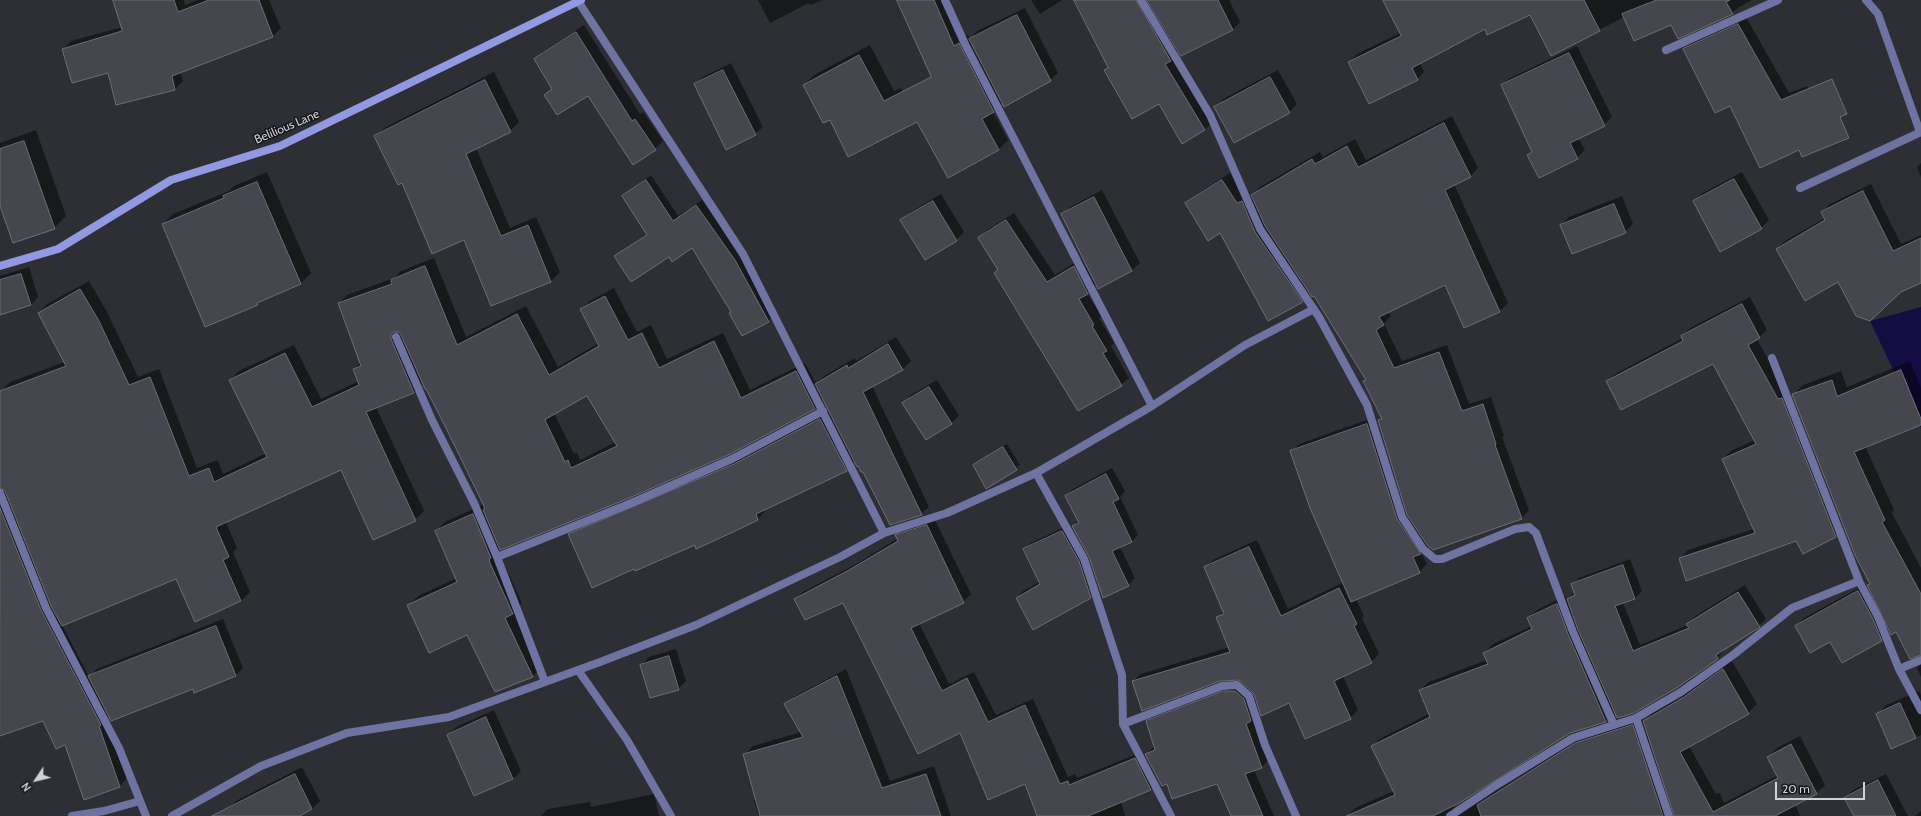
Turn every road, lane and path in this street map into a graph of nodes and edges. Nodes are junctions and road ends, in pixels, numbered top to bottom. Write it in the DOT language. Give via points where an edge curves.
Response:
graph roads {
  1 [pos="944,0"];
  2 [pos="1141,0"];
  3 [pos="1778,0"];
  4 [pos="1866,0"];
  5 [pos="579,1"];
  6 [pos="1666,50"];
  7 [pos="1921,132"];
  8 [pos="1800,188"];
  9 [pos="0,266"];
  10 [pos="1314,309"];
  11 [pos="396,337"];
  12 [pos="1772,358"];
  13 [pos="1152,406"];
  14 [pos="823,411"];
  15 [pos="1036,473"];
  16 [pos="0,493"];
  17 [pos="884,533"];
  18 [pos="497,557"];
  19 [pos="1859,581"];
  20 [pos="1921,660"];
  21 [pos="1900,669"];
  22 [pos="578,670"];
  23 [pos="546,682"];
  24 [pos="1921,710"];
  25 [pos="1636,718"];
  26 [pos="1124,724"];
  27 [pos="1614,725"];
  28 [pos="140,801"];
  29 [pos="72,816"];
  30 [pos="146,816"];
  31 [pos="172,816"];
  32 [pos="671,816"];
  33 [pos="1171,816"];
  34 [pos="1296,816"];
  35 [pos="1450,816"];
  36 [pos="1669,816"];
  1 -- 13 [label="street"];
  2 -- 10 [label="street" via="1210,115 1260,229"];
  3 -- 6 [label="street"];
  4 -- 7 [label="street" via="1878,14"];
  5 -- 9 [label="street, Belilious Lane" via="280,146 171,180 58,249"];
  5 -- 14 [label="street" via="743,254"];
  7 -- 8 [label="street"];
  10 -- 13 [label="street" via="1244,345"];
  10 -- 27 [label="street" via="1367,405 1402,517 1423,549 1435,559 1442,559 1516,529 1529,527 1536,533 1573,632"];
  11 -- 18 [label="street"];
  12 -- 19 [label="street"];
  13 -- 15 [label="street"];
  14 -- 17 [label="street"];
  14 -- 18 [label="street" via="732,459"];
  15 -- 17 [label="street" via="947,513"];
  15 -- 26 [label="street" via="1084,559 1122,676"];
  16 -- 28 [label="street" via="46,608 119,748"];
  17 -- 22 [label="street" via="840,557 696,625"];
  18 -- 23 [label="street"];
  19 -- 21 [label="street"];
  19 -- 25 [label="street" via="1792,608 1681,692"];
  20 -- 21 [label="street"];
  21 -- 24 [label="street"];
  22 -- 23 [label="street"];
  22 -- 32 [label="street" via="627,740"];
  23 -- 31 [label="street" via="449,717 347,733 261,766"];
  25 -- 27 [label="street"];
  25 -- 36 [label="street"];
  26 -- 33 [label="street"];
  26 -- 34 [label="street" via="1222,686 1237,685 1249,696 1265,745"];
  27 -- 35 [label="street" via="1573,738"];
  28 -- 29 [label="street" via="104,811"];
  28 -- 30 [label="street"];
}
